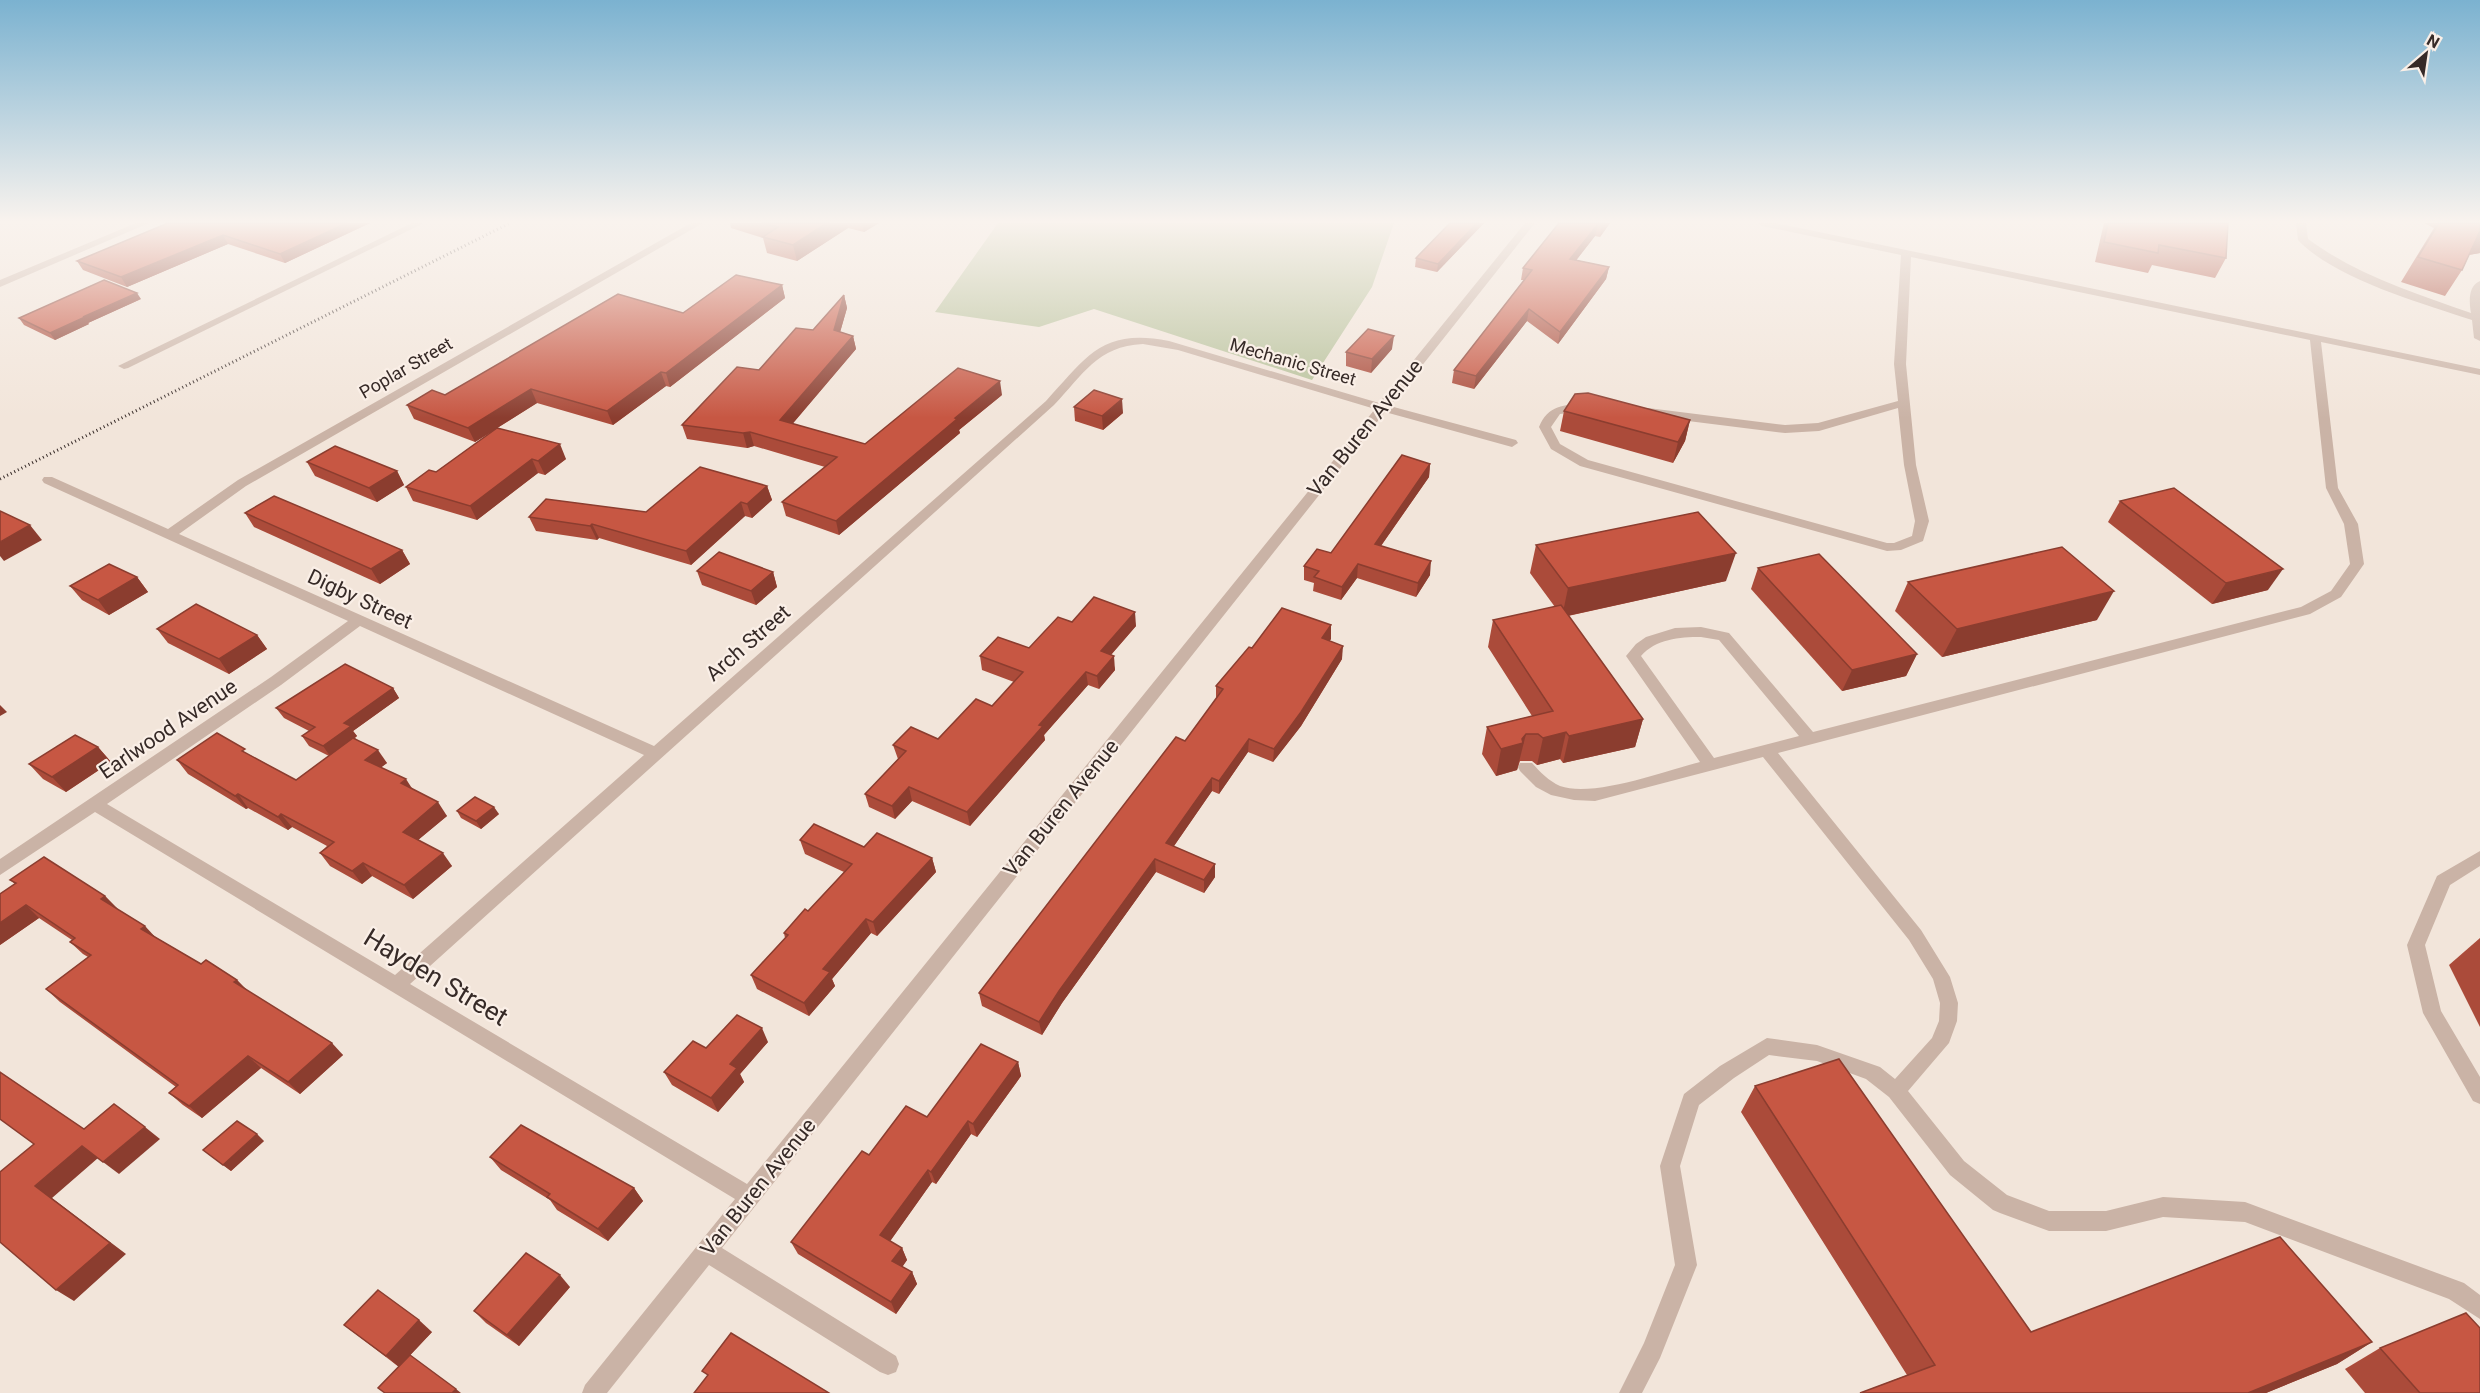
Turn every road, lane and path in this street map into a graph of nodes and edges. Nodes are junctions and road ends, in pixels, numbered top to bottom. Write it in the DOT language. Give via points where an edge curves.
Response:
graph roads {
  1 [pos="285,288"];
  2 [pos="584,288"];
  3 [pos="1478,288"];
  4 [pos="1904,288"];
  5 [pos="2074,288"];
  6 [pos="2396,288"];
  7 [pos="2478,288"];
  8 [pos="2475,318"];
  9 [pos="2315,338"];
  10 [pos="2480,338"];
  11 [pos="1132,342"];
  12 [pos="124,366"];
  13 [pos="2480,372"];
  14 [pos="1904,403"];
  15 [pos="1383,406"];
  16 [pos="1597,406"];
  17 [pos="1638,411"];
  18 [pos="1512,442"];
  19 [pos="48,480"];
  20 [pos="169,535"];
  21 [pos="358,621"];
  22 [pos="1809,738"];
  23 [pos="1766,749"];
  24 [pos="656,754"];
  25 [pos="1710,764"];
  26 [pos="1526,768"];
  27 [pos="95,804"];
  28 [pos="2480,858"];
  29 [pos="5,859"];
  30 [pos="395,986"];
  31 [pos="1896,1091"];
  32 [pos="2480,1095"];
  33 [pos="750,1197"];
  34 [pos="707,1251"];
  35 [pos="2480,1308"];
  36 [pos="888,1364"];
  37 [pos="593,1393"];
  38 [pos="1630,1393"];
  1 -- 12 [label="street"];
  2 -- 20 [label="street, Poplar Street" via="242,483"];
  3 -- 15 [label="street, Van Buren Avenue"];
  4 -- 14 [label="street" via="1900,364"];
  5 -- 9 [label="street"];
  6 -- 8 [label="street"];
  7 -- 8 [label="street" via="2474,299"];
  8 -- 10 [label="street"];
  9 -- 13 [label="street"];
  9 -- 22 [label="street" via="2332,488 2351,524 2356,564 2336,594 2306,611"];
  11 -- 15 [label="street, Mechanic Street" via="1180,347"];
  11 -- 24 [label="street, Arch Street" via="1107,348 1089,359 1050,403"];
  14 -- 16 [label="street" via="1910,465 1922,521 1918,538 1896,547 1599,468 1555,446 1545,427 1548,416 1556,410"];
  14 -- 17 [label="street" via="1819,427 1785,429"];
  15 -- 18 [label="street, Mechanic Street"];
  15 -- 33 [label="street, Van Buren Avenue"];
  19 -- 20 [label="street, Digby Street"];
  20 -- 21 [label="street, Digby Street"];
  21 -- 24 [label="street, Digby Street"];
  21 -- 27 [label="street, Earlwood Avenue"];
  22 -- 23 [label="street"];
  22 -- 25 [label="street" via="1724,636 1710,632 1663,635 1639,646 1633,656"];
  23 -- 25 [label="street"];
  23 -- 31 [label="street" via="1915,935 1941,977 1949,1003 1948,1022 1940,1043"];
  24 -- 30 [label="street, Arch Street"];
  25 -- 26 [label="street" via="1595,795 1569,795 1540,784"];
  27 -- 29 [label="street, Earlwood Avenue"];
  27 -- 30 [label="street, Hayden Street"];
  28 -- 32 [label="street" via="2443,881 2416,945 2432,1013"];
  30 -- 33 [label="street, Hayden Street"];
  31 -- 35 [label="street" via="1957,1168 2000,1203 2049,1221 2106,1221 2163,1207 2245,1212 2457,1292"];
  31 -- 38 [label="street" via="1874,1073 1817,1053 1767,1046 1691,1100 1670,1166 1686,1265"];
  33 -- 34 [label="street, Van Buren Avenue"];
  34 -- 36 [label="street"];
  34 -- 37 [label="street, Van Buren Avenue"];
}
